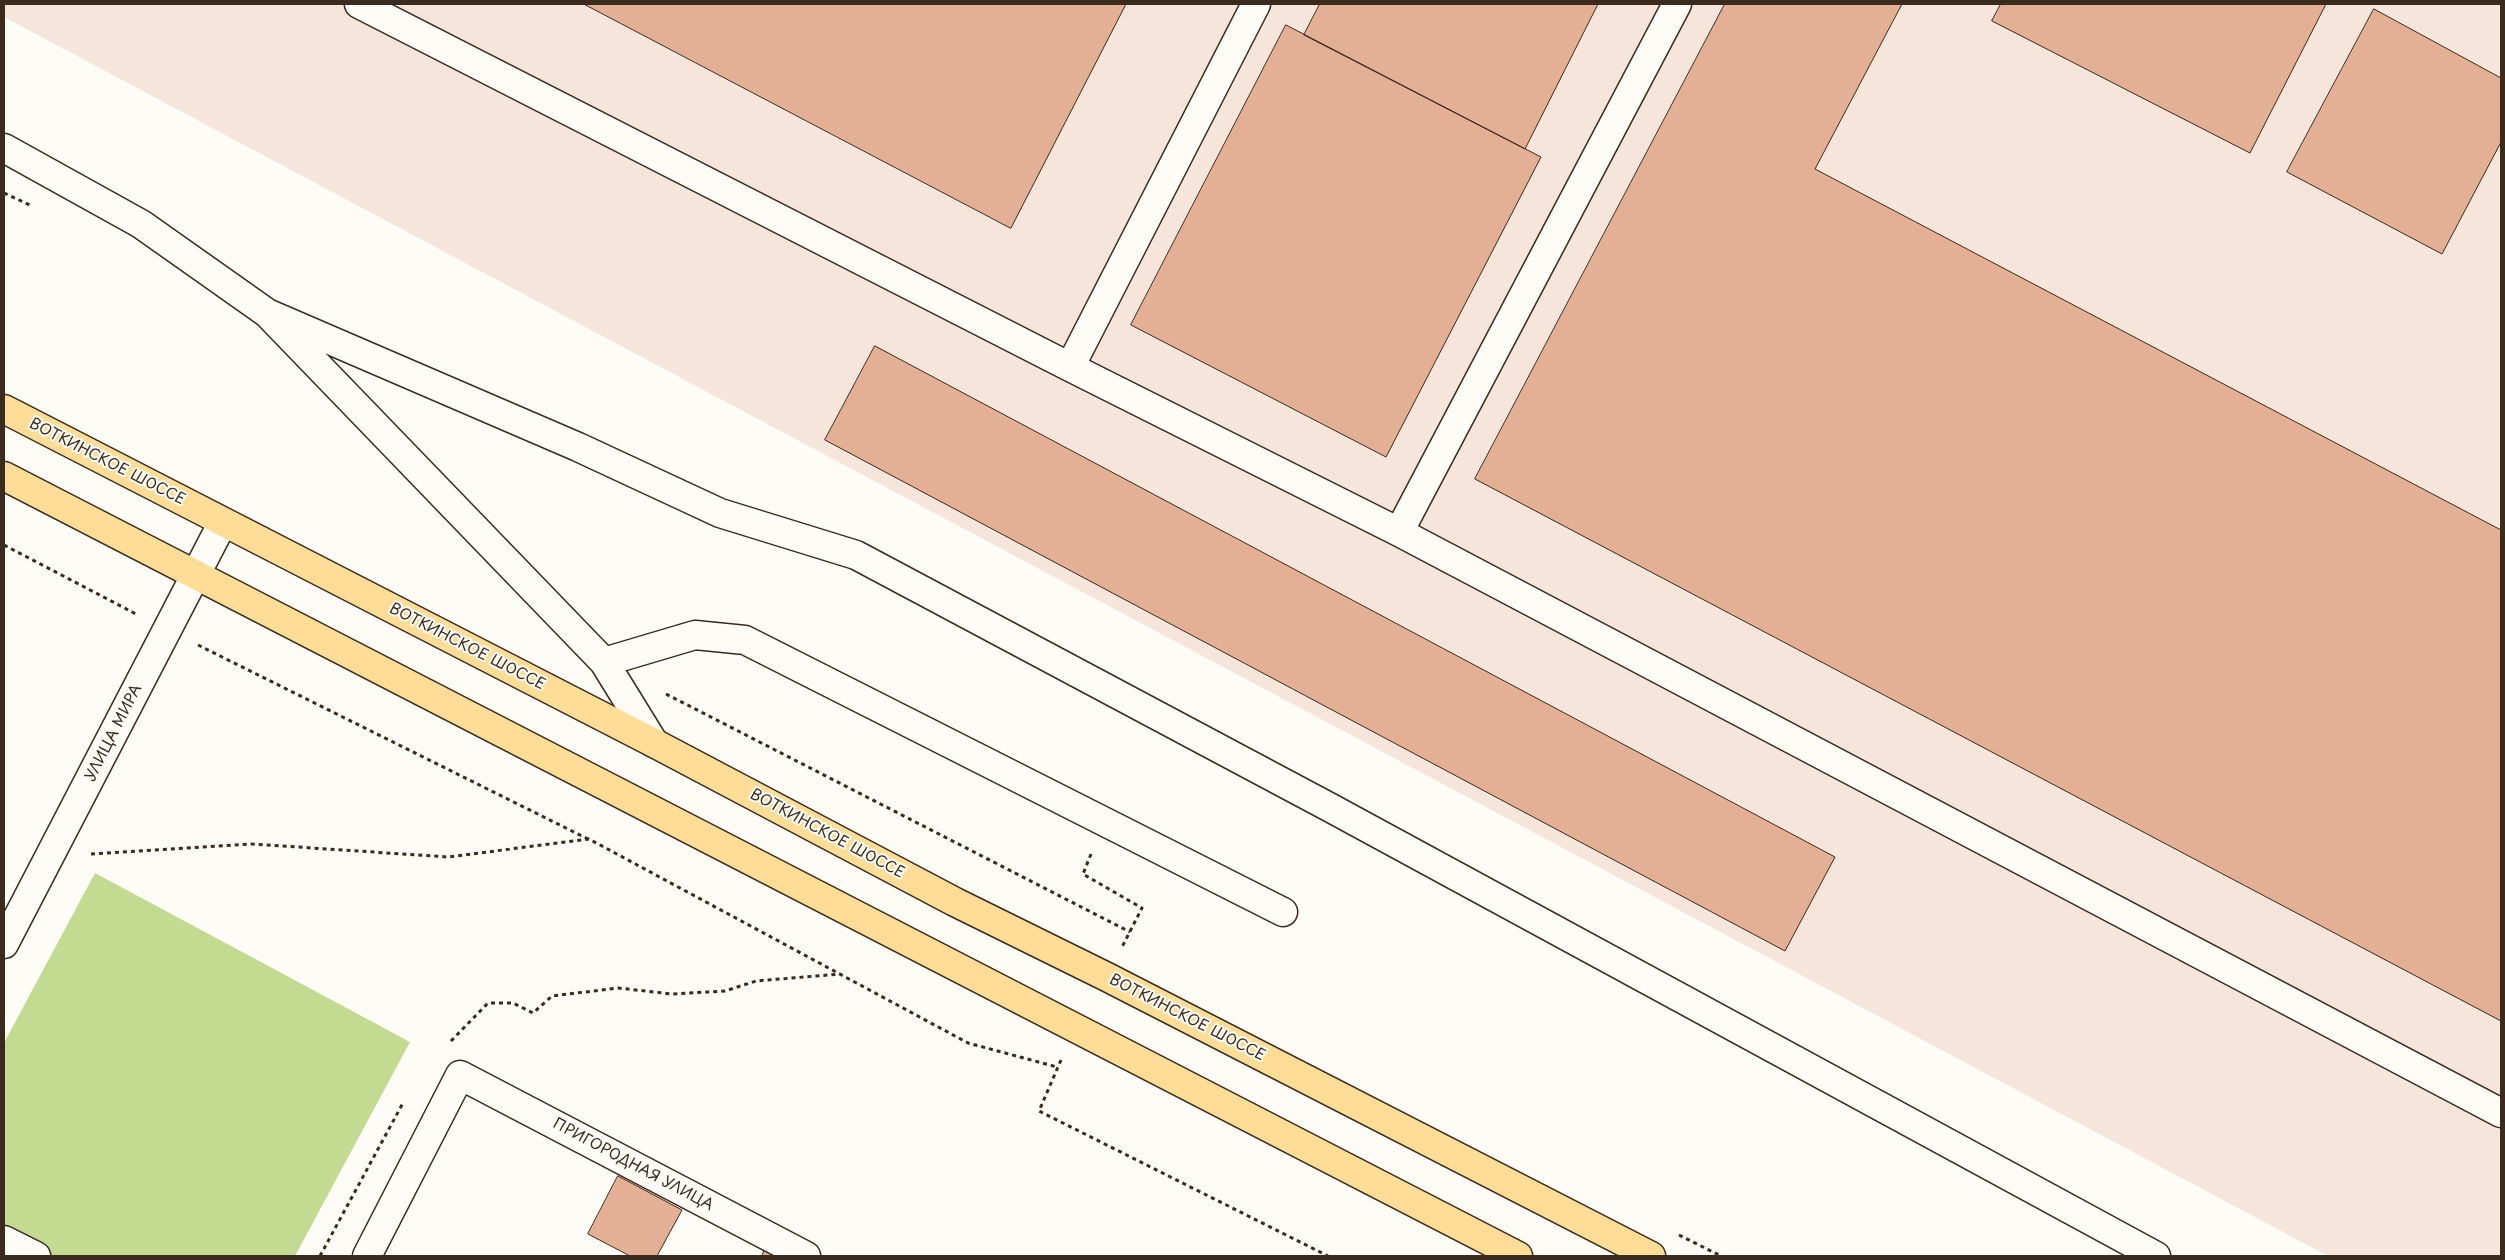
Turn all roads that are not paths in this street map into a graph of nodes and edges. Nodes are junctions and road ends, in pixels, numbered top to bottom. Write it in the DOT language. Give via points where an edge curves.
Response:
graph roads {
  1 [pos="359,4"];
  2 [pos="1256,4"];
  3 [pos="1676,4"];
  4 [pos="4,148"];
  5 [pos="267,313"];
  6 [pos="1070,367"];
  7 [pos="4,409"];
  8 [pos="4,476"];
  9 [pos="223,522"];
  10 [pos="1399,532"];
  11 [pos="194,574"];
  12 [pos="604,662"];
  13 [pos="654,743"];
  14 [pos="1284,912"];
  15 [pos="11,916"];
  16 [pos="4,944"];
  17 [pos="2501,1113"];
  18 [pos="4,1240"];
  19 [pos="36,1256"];
  20 [pos="368,1256"];
  21 [pos="806,1256"];
  22 [pos="1518,1256"];
  23 [pos="1651,1256"];
  24 [pos="2156,1256"];
  1 -- 6 [label="street"];
  2 -- 6 [label="street"];
  3 -- 10 [label="street"];
  4 -- 5 [label="street" via="141,224"];
  5 -- 12 [label="street"];
  5 -- 24 [label="street" via="578,447 720,513 856,555 1338,812"];
  6 -- 10 [label="street"];
  7 -- 9 [label="main road, ВОТКИНСКОЕ ШОССЕ"];
  8 -- 11 [label="main road"];
  9 -- 11 [label="street, УЛИЦА МИРА"];
  9 -- 13 [label="main road, ВОТКИНСКОЕ ШОССЕ"];
  10 -- 17 [label="street"];
  11 -- 15 [label="street, УЛИЦА МИРА" via="50,856"];
  11 -- 22 [label="main road"];
  12 -- 13 [label="street"];
  12 -- 14 [label="street" via="695,635 745,640"];
  13 -- 23 [label="main road, ВОТКИНСКОЕ ШОССЕ" via="955,902"];
  15 -- 16 [label="street, УЛИЦА МИРА"];
  18 -- 19 [label="street"];
  20 -- 21 [label="street, ПРИГОРОДНАЯ УЛИЦА" via="460,1074"];
}
